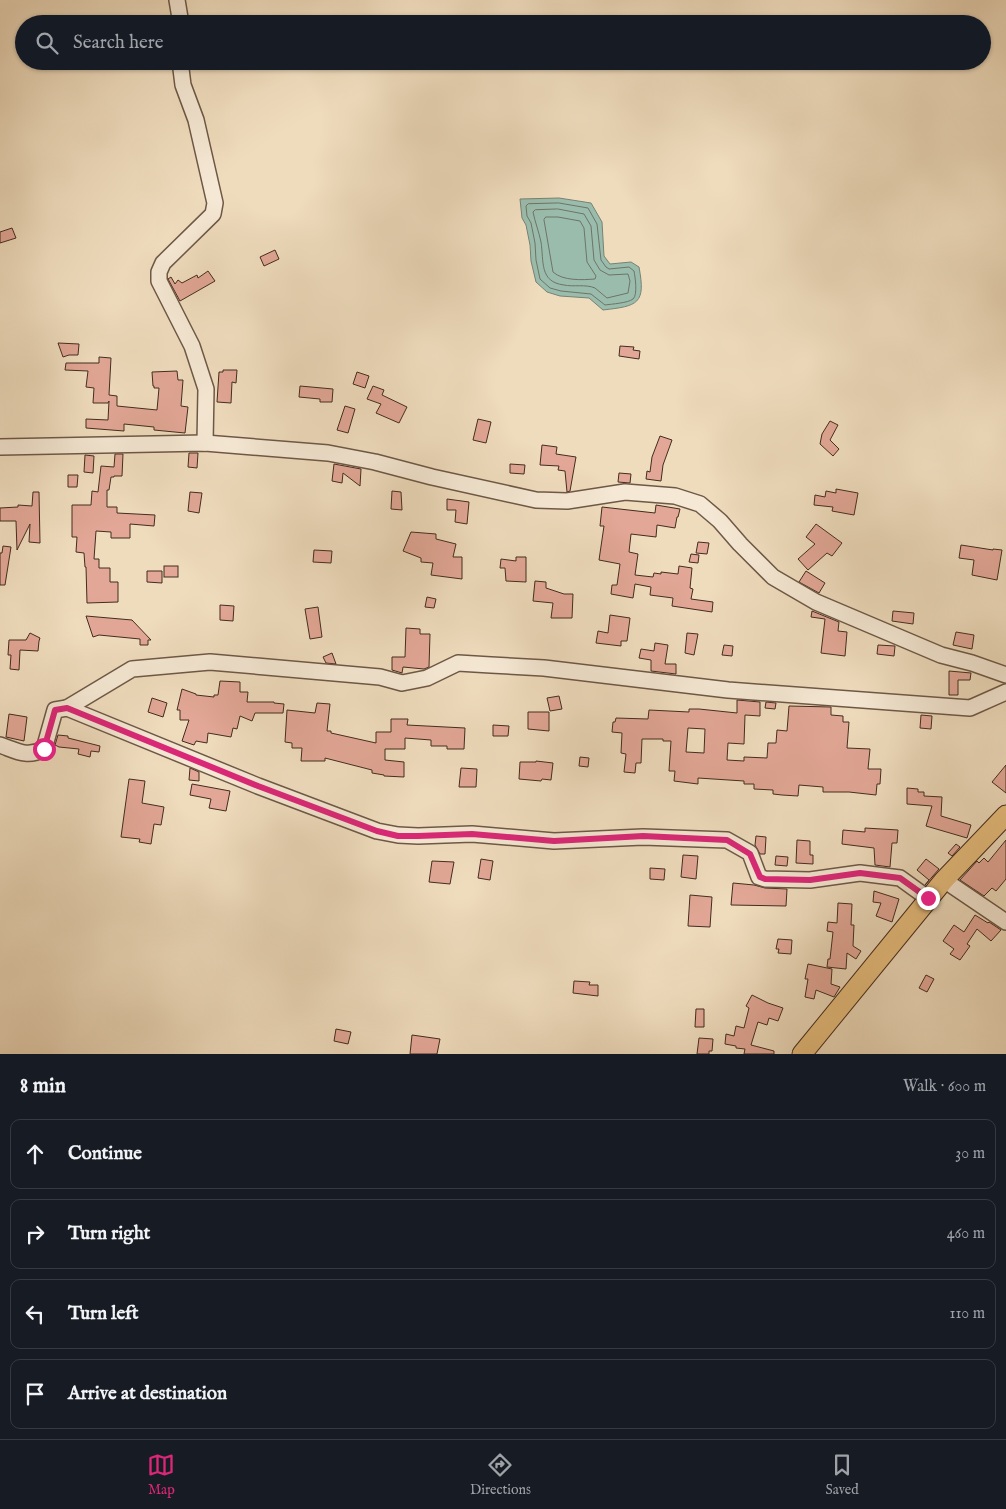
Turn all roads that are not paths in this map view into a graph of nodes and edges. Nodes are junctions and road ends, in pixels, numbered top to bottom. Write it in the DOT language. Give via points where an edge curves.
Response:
graph roads {
  1 [pos="177,0"];
  2 [pos="180,15"];
  3 [pos="181,70"];
  4 [pos="205,443"];
  5 [pos="0,447"];
  6 [pos="1006,675"];
  7 [pos="1006,692"];
  8 [pos="67,708"];
  9 [pos="0,746"];
  10 [pos="1006,815"];
  11 [pos="944,880"];
  12 [pos="928,898"];
  13 [pos="1006,922"];
  14 [pos="802,1054"];
  1 -- 2 [label="street"];
  3 -- 4 [label="street" via="215,203 213,214 163,263 159,282 192,346 206,389"];
  4 -- 5 [label="street"];
  4 -- 6 [label="street" via="328,452 536,500 567,501 625,492 675,496 700,504 774,577 816,602 941,655"];
  7 -- 8 [label="street" via="970,708 728,690 544,668 458,664 427,678 402,683 380,677 210,662 132,669"];
  8 -- 9 [label="street" via="55,710 44,749 30,754"];
  8 -- 12 [label="street" via="258,786 398,836 472,834 554,841 643,836 727,840 750,854 760,877 765,879 810,880 860,873 900,878"];
  10 -- 11 [label="main road"];
  11 -- 12 [label="main road"];
  11 -- 13 [label="street"];
  12 -- 14 [label="main road"];
}
